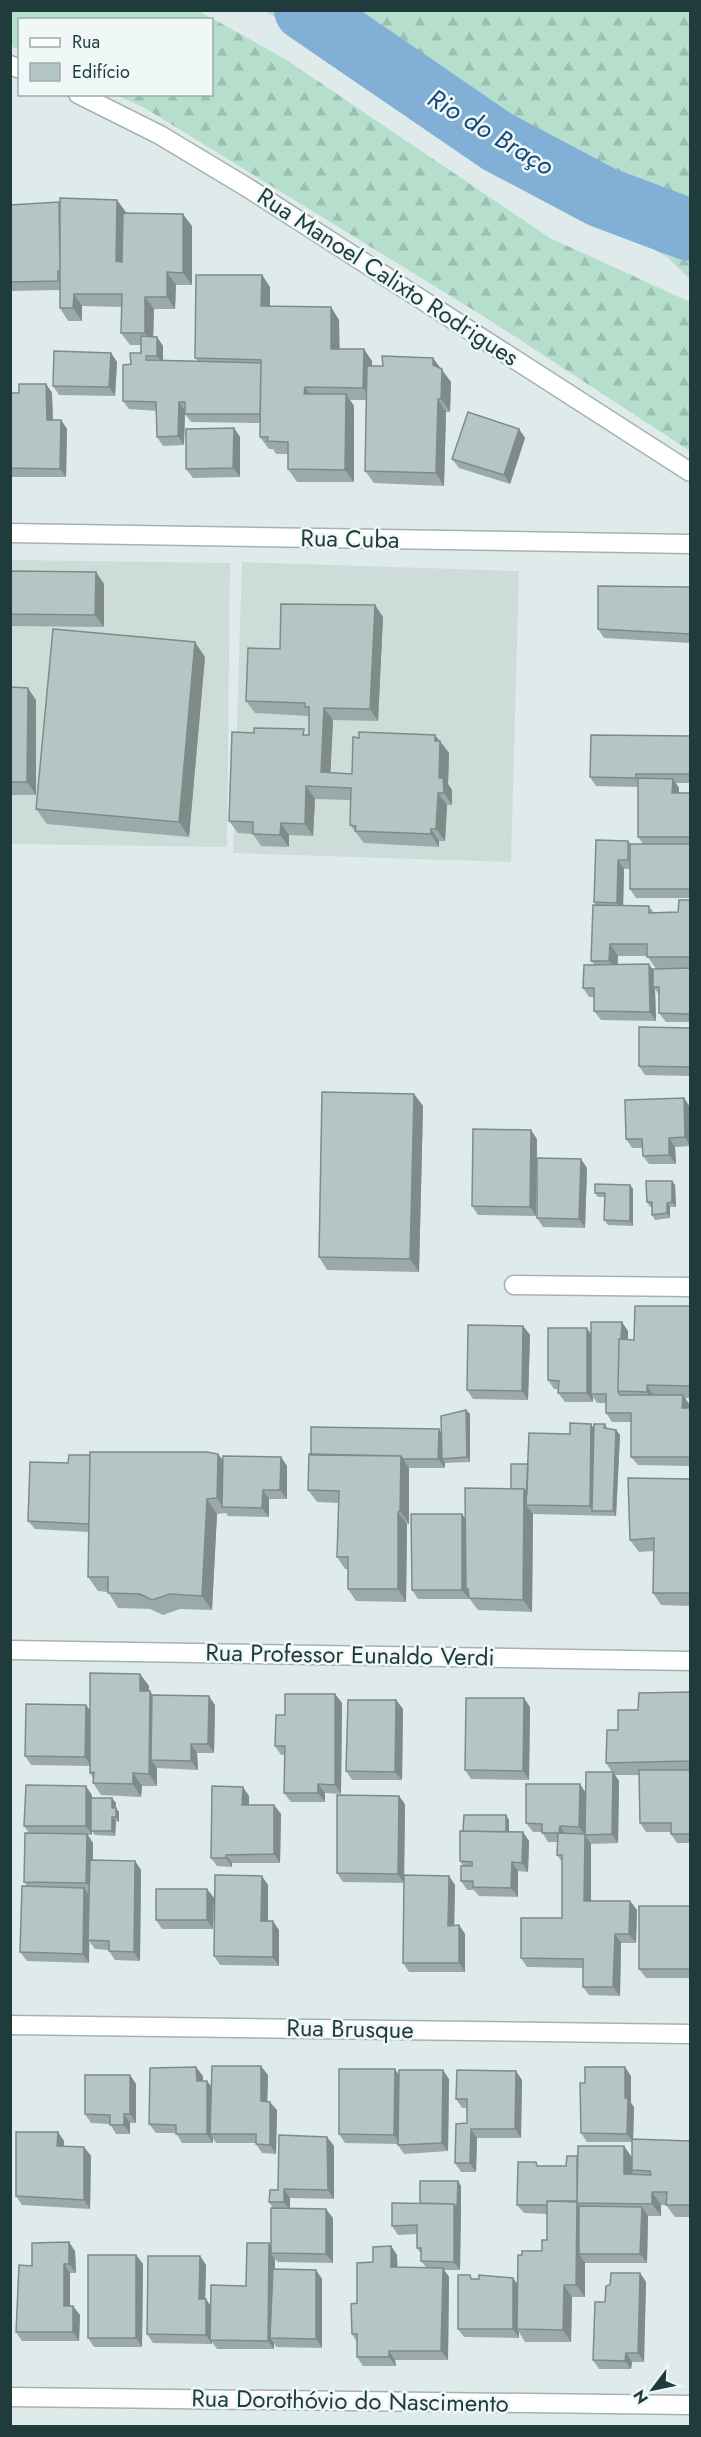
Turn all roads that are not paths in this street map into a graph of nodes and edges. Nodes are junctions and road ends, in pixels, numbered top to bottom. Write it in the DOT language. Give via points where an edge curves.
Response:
graph roads {
  1 [pos="82,96"];
  2 [pos="690,472"];
  3 [pos="10,533"];
  4 [pos="690,544"];
  5 [pos="514,1285"];
  6 [pos="690,1287"];
  7 [pos="10,1650"];
  8 [pos="690,1661"];
  9 [pos="10,2025"];
  10 [pos="690,2034"];
  11 [pos="10,2397"];
  12 [pos="690,2405"];
  1 -- 2 [label="street, Rua Manoel Calixto Rodrigues" via="160,135 248,188"];
  3 -- 4 [label="street, Rua Cuba"];
  5 -- 6 [label="street"];
  7 -- 8 [label="street, Rua Professor Eunaldo Verdi"];
  9 -- 10 [label="street, Rua Brusque"];
  11 -- 12 [label="street, Rua Dorothóvio do Nascimento"];
}
